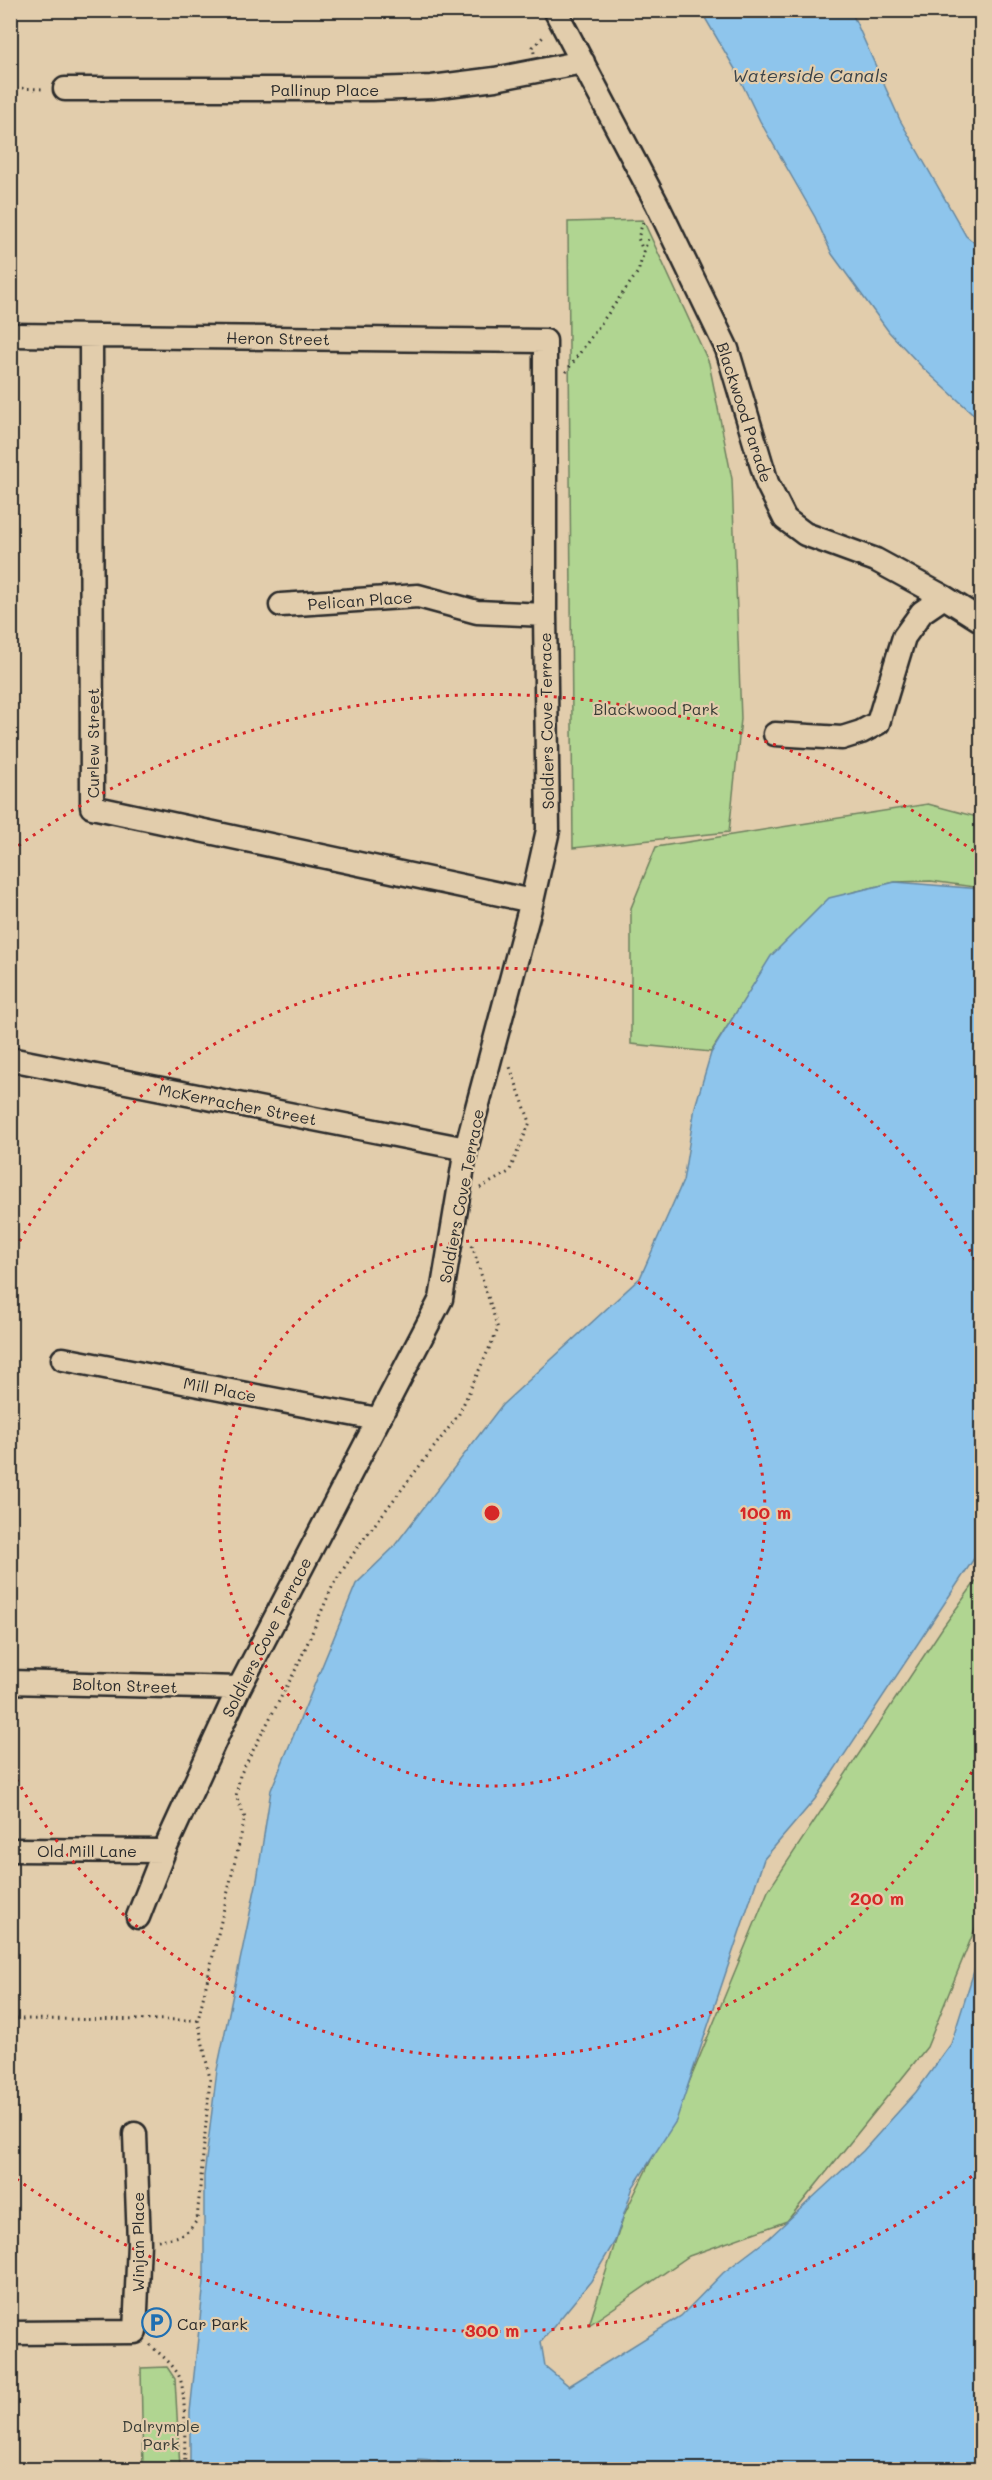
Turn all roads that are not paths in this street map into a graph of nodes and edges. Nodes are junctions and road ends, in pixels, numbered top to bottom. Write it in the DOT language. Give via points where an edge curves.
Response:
graph roads {
  1 [pos="555,10"];
  2 [pos="583,62"];
  3 [pos="65,89"];
  4 [pos="10,336"];
  5 [pos="91,336"];
  6 [pos="545,341"];
  7 [pos="944,597"];
  8 [pos="280,605"];
  9 [pos="544,615"];
  10 [pos="981,621"];
  11 [pos="775,734"];
  12 [pos="532,901"];
  13 [pos="10,1059"];
  14 [pos="466,1149"];
  15 [pos="63,1359"];
  16 [pos="377,1419"];
  17 [pos="10,1682"];
  18 [pos="239,1688"];
  19 [pos="10,1850"];
  20 [pos="164,1851"];
  21 [pos="138,1917"];
  22 [pos="135,2134"];
  23 [pos="10,2333"];
  1 -- 2 [label="street, Blackwood Parade"];
  2 -- 3 [label="street, Pallinup Place" via="432,87"];
  2 -- 7 [label="street, Blackwood Parade" via="727,348 767,483 785,519 805,534 876,560"];
  4 -- 5 [label="street, Heron Street"];
  5 -- 6 [label="street, Heron Street"];
  5 -- 12 [label="street, Curlew Street" via="92,807"];
  6 -- 9 [label="street, Soldiers Cove Terrace"];
  7 -- 10 [label="street, Blackwood Parade"];
  7 -- 11 [label="street" via="922,612 904,638 878,723 842,738"];
  8 -- 9 [label="street, Pelican Place" via="418,596 477,612"];
  9 -- 12 [label="street, Soldiers Cove Terrace" via="548,830"];
  12 -- 14 [label="street, Soldiers Cove Terrace"];
  13 -- 14 [label="street, McKerracher Street"];
  14 -- 16 [label="street, Soldiers Cove Terrace" via="441,1299"];
  15 -- 16 [label="street, Mill Place"];
  16 -- 18 [label="street, Soldiers Cove Terrace"];
  17 -- 18 [label="street, Bolton Street"];
  18 -- 20 [label="street, Soldiers Cove Terrace"];
  19 -- 20 [label="street, Old Mill Lane"];
  20 -- 21 [label="street, Soldiers Cove Terrace"];
  22 -- 23 [label="street, Winjan Place" via="139,2243 135,2332"];
}
